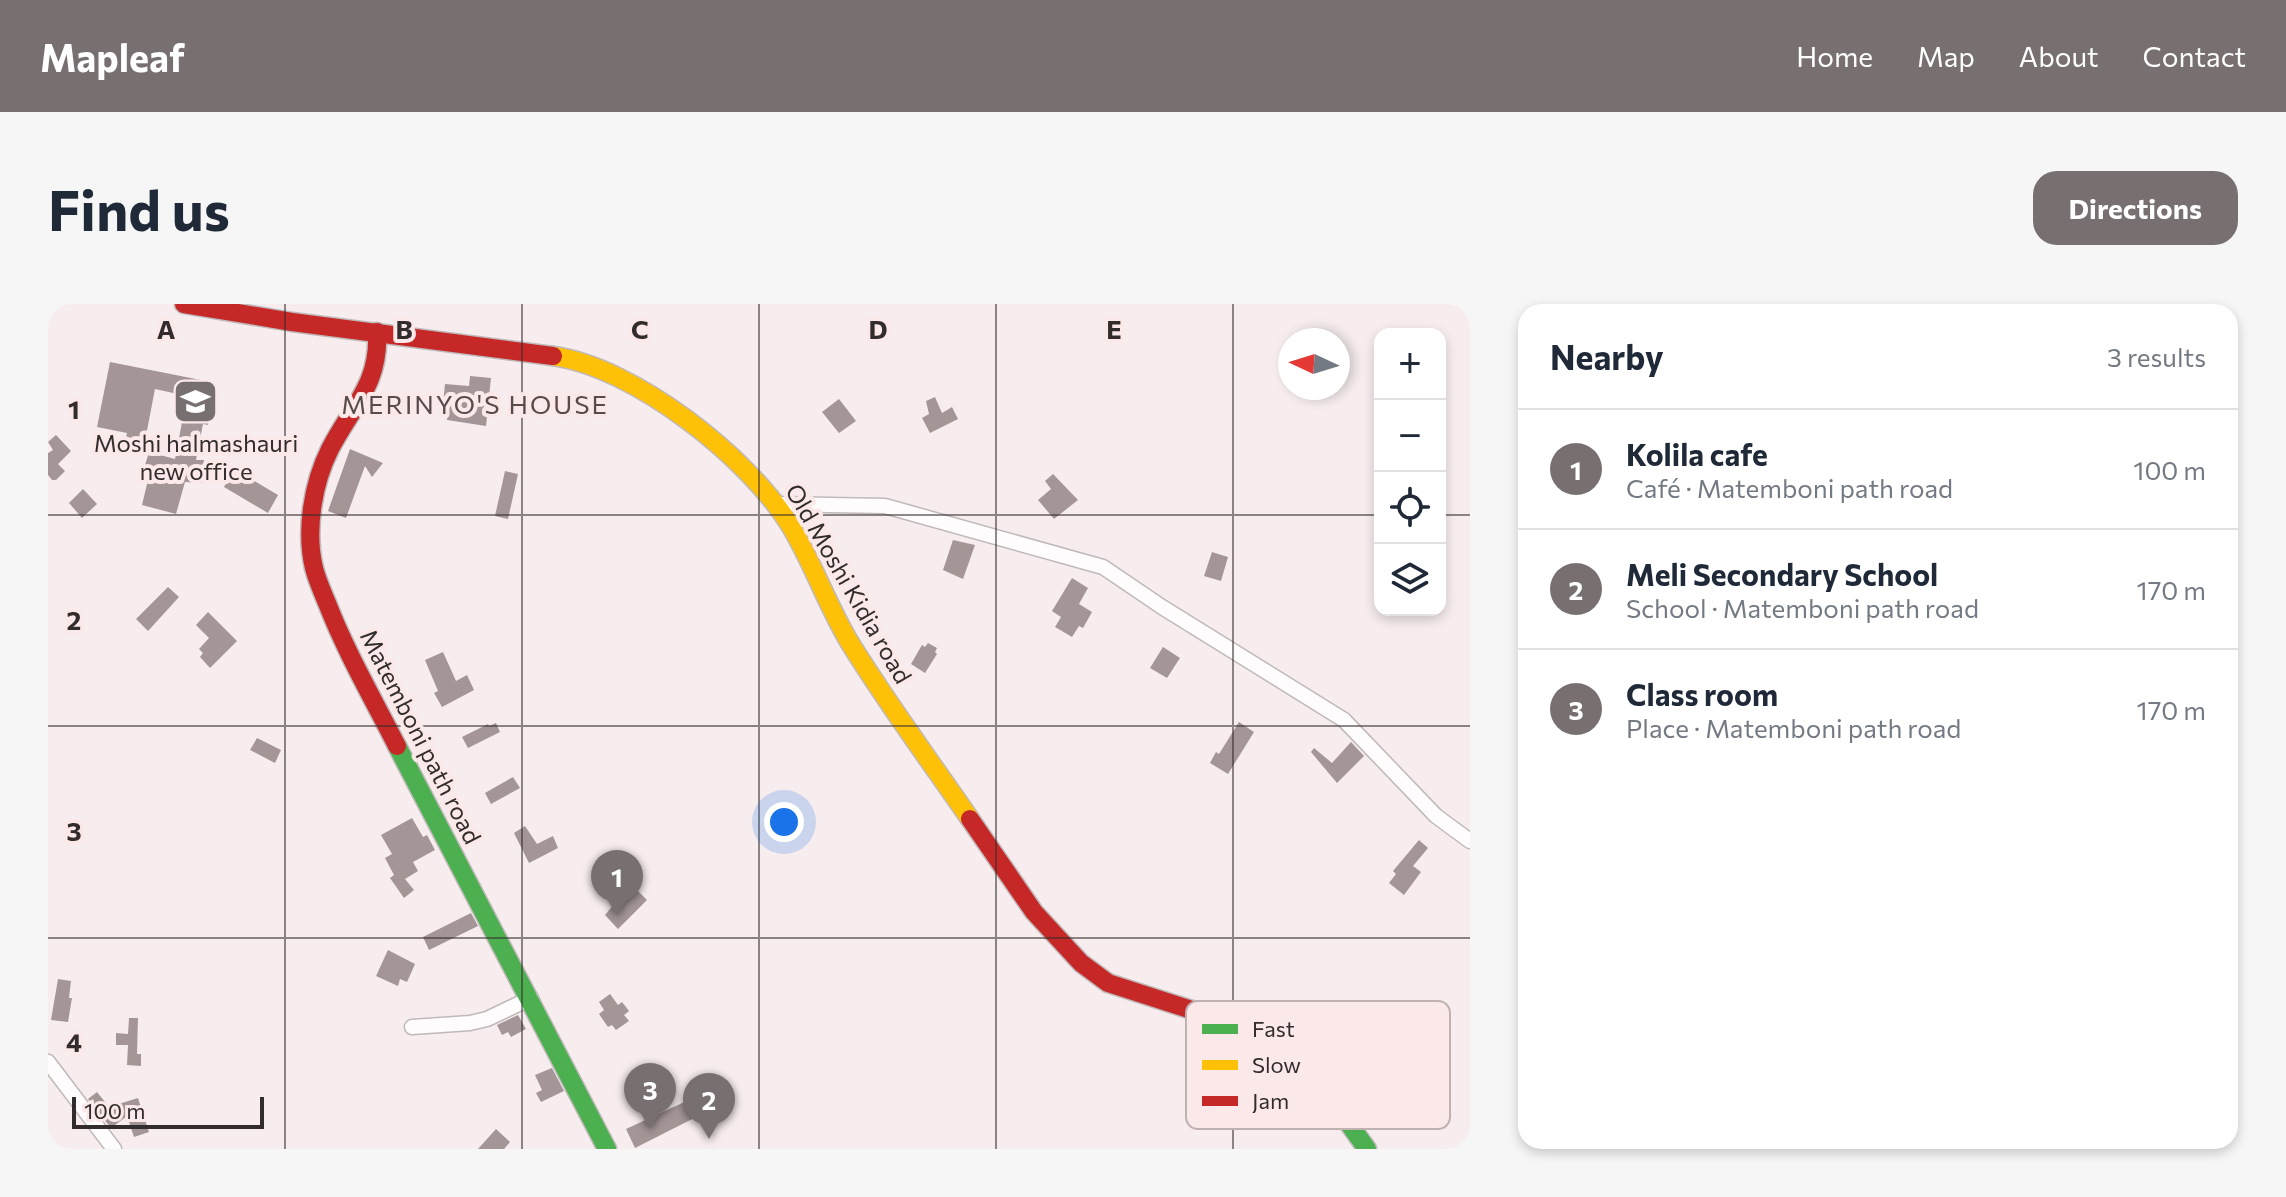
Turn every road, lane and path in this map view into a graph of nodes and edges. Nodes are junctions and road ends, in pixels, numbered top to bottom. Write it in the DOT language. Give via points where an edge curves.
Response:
graph roads {
  1 [pos="184,304"];
  2 [pos="377,332"];
  3 [pos="776,504"];
  4 [pos="1470,841"];
  5 [pos="531,998"];
  6 [pos="1186,1008"];
  7 [pos="412,1027"];
  8 [pos="48,1062"];
  9 [pos="1353,1129"];
  10 [pos="114,1149"];
  11 [pos="607,1149"];
  12 [pos="1367,1149"];
  1 -- 2 [label="street, Old Moshi Kidia road"];
  2 -- 3 [label="street, Old Moshi Kidia road" via="573,359 611,373 709,439 749,472"];
  2 -- 5 [label="street, Matemboni path road" via="381,353 373,378 327,454 313,495 314,569 332,619"];
  3 -- 4 [label="street" via="885,506 1103,567 1344,720 1436,816"];
  3 -- 6 [label="street, Old Moshi Kidia road" via="807,552 845,635 1034,912 1081,963 1108,983"];
  5 -- 7 [label="street" via="479,1021"];
  5 -- 11 [label="street, Matemboni path road"];
  8 -- 10 [label="street"];
  9 -- 12 [label="street, Old Moshi Kidia road"];
}
